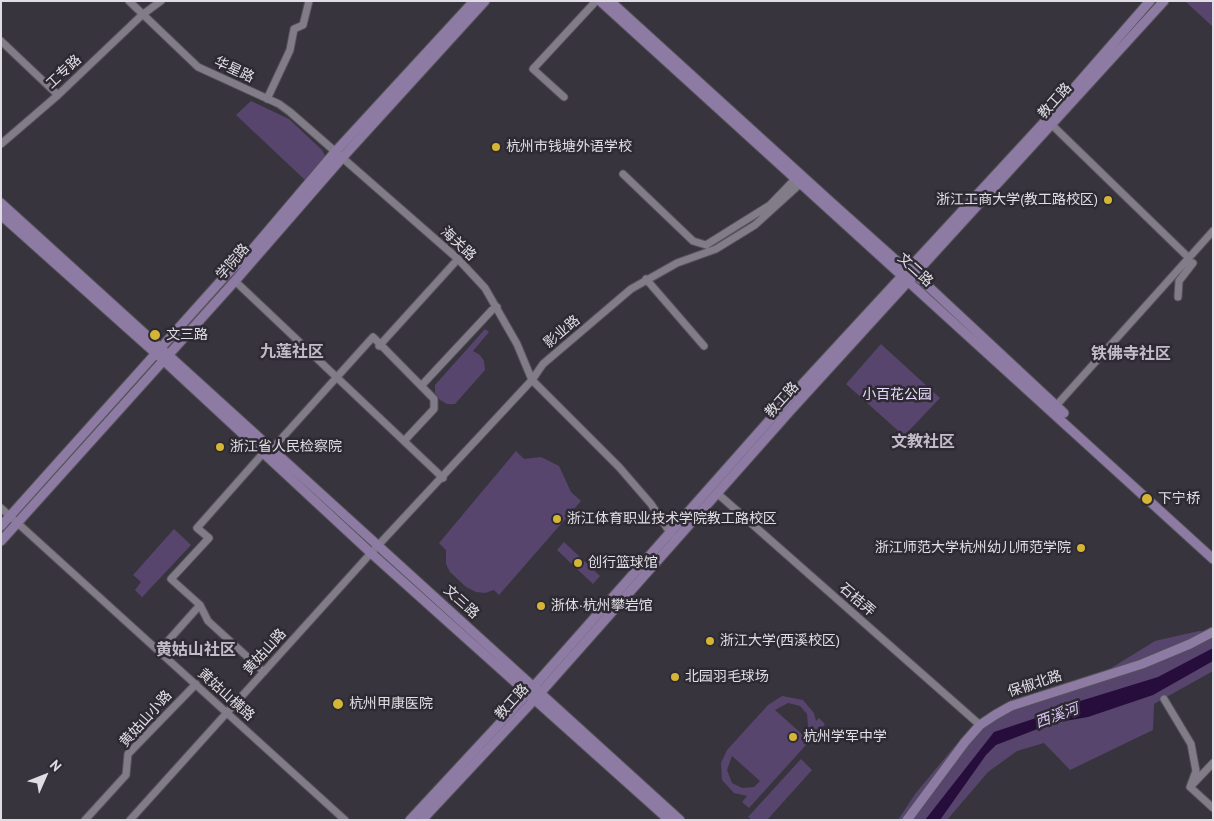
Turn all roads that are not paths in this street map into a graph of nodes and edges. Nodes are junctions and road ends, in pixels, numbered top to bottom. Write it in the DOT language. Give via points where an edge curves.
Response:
graph roads {
  1 [pos="128,1"];
  2 [pos="160,1"];
  3 [pos="309,1"];
  4 [pos="474,1"];
  5 [pos="485,1"];
  6 [pos="596,1"];
  7 [pos="600,1"];
  8 [pos="610,1"];
  9 [pos="1150,1"];
  10 [pos="1164,1"];
  11 [pos="142,15"];
  12 [pos="1,41"];
  13 [pos="58,95"];
  14 [pos="564,97"];
  15 [pos="267,99"];
  16 [pos="1052,125"];
  17 [pos="1,144"];
  18 [pos="338,155"];
  19 [pos="623,174"];
  20 [pos="797,182"];
  21 [pos="1,203"];
  22 [pos="1,215"];
  23 [pos="1213,231"];
  24 [pos="458,259"];
  25 [pos="1191,260"];
  26 [pos="915,274"];
  27 [pos="906,276"];
  28 [pos="646,279"];
  29 [pos="235,281"];
  30 [pos="1178,297"];
  31 [pos="497,307"];
  32 [pos="379,346"];
  33 [pos="704,346"];
  34 [pos="163,354"];
  35 [pos="339,376"];
  36 [pos="532,380"];
  37 [pos="421,386"];
  38 [pos="1054,408"];
  39 [pos="404,441"];
  40 [pos="268,449"];
  41 [pos="443,478"];
  42 [pos="718,494"];
  43 [pos="1,508"];
  44 [pos="11,515"];
  45 [pos="18,521"];
  46 [pos="1,526"];
  47 [pos="671,534"];
  48 [pos="1,541"];
  49 [pos="379,546"];
  50 [pos="1213,552"];
  51 [pos="371,553"];
  52 [pos="1213,559"];
  53 [pos="200,606"];
  54 [pos="1213,632"];
  55 [pos="159,651"];
  56 [pos="264,672"];
  57 [pos="196,684"];
  58 [pos="533,693"];
  59 [pos="1164,699"];
  60 [pos="227,713"];
  61 [pos="980,725"];
  62 [pos="1213,763"];
  63 [pos="1190,787"];
  64 [pos="1213,808"];
  65 [pos="84,820"];
  66 [pos="130,820"];
  67 [pos="345,820"];
  68 [pos="410,820"];
  69 [pos="422,820"];
  70 [pos="669,820"];
  71 [pos="680,820"];
  72 [pos="907,820"];
  1 -- 11 [label="street, 华星路"];
  2 -- 11 [label="street, 工专路"];
  3 -- 15 [label="street" via="303,25 294,29 290,50"];
  4 -- 18 [label="main road, 学院路"];
  5 -- 18 [label="main road, 学院路"];
  6 -- 14 [label="street" via="533,69"];
  7 -- 20 [label="main road, 文二路"];
  8 -- 27 [label="main road, 文二路"];
  9 -- 27 [label="main road, 教工路"];
  10 -- 16 [label="main road, 教工路"];
  11 -- 13 [label="street, 工专路"];
  11 -- 15 [label="street, 华星路" via="198,67"];
  12 -- 13 [label="street"];
  13 -- 17 [label="street, 工专路"];
  15 -- 18 [label="street, 华星路" via="290,112"];
  16 -- 25 [label="street"];
  16 -- 26 [label="main road, 教工路"];
  18 -- 24 [label="street, 海关路"];
  18 -- 29 [label="main road, 学院路"];
  18 -- 34 [label="main road, 学院路" via="251,252 227,274"];
  19 -- 20 [label="street" via="693,241 706,245 770,205"];
  20 -- 27 [label="main road, 文二路"];
  20 -- 28 [label="street, 影业路" via="756,225 716,249"];
  21 -- 34 [label="main road, 文三路"];
  22 -- 34 [label="main road, 文三路"];
  23 -- 25 [label="street"];
  24 -- 31 [label="street, 海关路" via="485,288"];
  24 -- 32 [label="street"];
  25 -- 30 [label="street" via="1179,281"];
  25 -- 38 [label="street"];
  26 -- 27 [label="main road, 文二路"];
  26 -- 38 [label="main road, 文二路"];
  27 -- 38 [label="main road, 文二路"];
  27 -- 42 [label="main road, 教工路"];
  27 -- 47 [label="main road, 教工路" via="783,405"];
  28 -- 33 [label="street"];
  28 -- 36 [label="street, 影业路" via="543,364"];
  29 -- 34 [label="main road, 学院路"];
  29 -- 35 [label="street"];
  31 -- 36 [label="street, 海关路"];
  31 -- 37 [label="street"];
  32 -- 35 [label="street" via="373,338"];
  32 -- 37 [label="street"];
  34 -- 40 [label="main road, 文三路"];
  34 -- 44 [label="main road, 学院路"];
  34 -- 45 [label="main road, 学院路"];
  35 -- 39 [label="street"];
  35 -- 40 [label="street"];
  36 -- 41 [label="street, 影业路"];
  36 -- 47 [label="street" via="619,467 651,504"];
  37 -- 39 [label="street" via="434,399 434,409"];
  38 -- 50 [label="main road, 文二路"];
  38 -- 52 [label="main road, 文二路"];
  39 -- 41 [label="street"];
  40 -- 49 [label="main road, 文三路"];
  40 -- 51 [label="main road, 文三路"];
  40 -- 53 [label="street" via="197,528 209,538 171,580"];
  41 -- 49 [label="street, 影业路"];
  42 -- 58 [label="main road, 教工路"];
  42 -- 61 [label="street, 石桔弄"];
  43 -- 44 [label="street, 黄姑山横路"];
  44 -- 45 [label="street, 黄姑山横路"];
  44 -- 46 [label="main road, 学院路"];
  45 -- 48 [label="main road, 学院路"];
  45 -- 55 [label="street, 黄姑山横路"];
  47 -- 58 [label="main road, 教工路"];
  49 -- 51 [label="street, 黄姑山路"];
  49 -- 58 [label="main road, 文三路"];
  51 -- 56 [label="street, 黄姑山路"];
  51 -- 58 [label="main road, 文三路"];
  53 -- 55 [label="street"];
  53 -- 56 [label="street" via="208,620"];
  54 -- 61 [label="main road, 保俶北路" via="1142,664 1011,706"];
  55 -- 57 [label="street, 黄姑山横路"];
  56 -- 60 [label="street, 黄姑山路"];
  57 -- 60 [label="street, 黄姑山横路"];
  57 -- 65 [label="street, 黄姑山小路" via="128,754 126,775"];
  58 -- 68 [label="main road, 教工路"];
  58 -- 69 [label="main road, 教工路"];
  58 -- 70 [label="main road, 文三路"];
  58 -- 71 [label="main road, 文三路"];
  59 -- 63 [label="street" via="1191,744 1196,771"];
  60 -- 66 [label="street, 黄姑山路"];
  60 -- 67 [label="street, 黄姑山横路"];
  61 -- 72 [label="main road, 保俶北路"];
  62 -- 63 [label="street"];
  63 -- 64 [label="street"];
}
